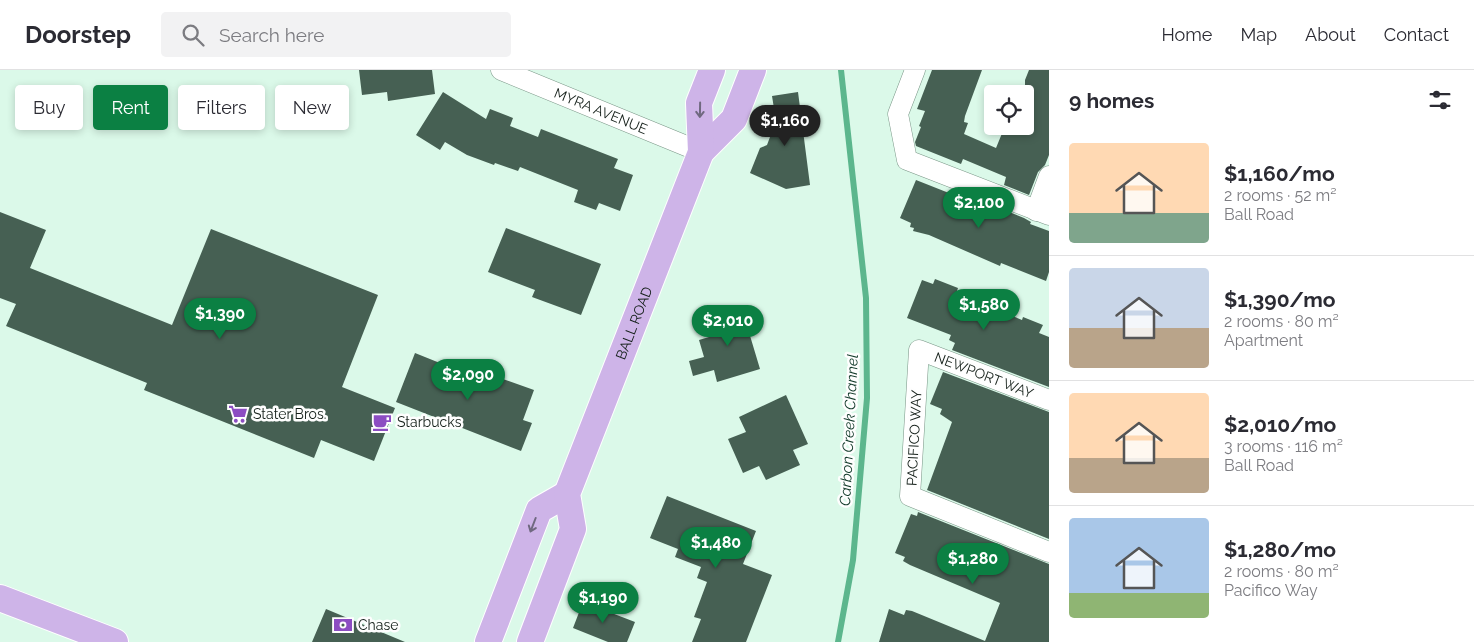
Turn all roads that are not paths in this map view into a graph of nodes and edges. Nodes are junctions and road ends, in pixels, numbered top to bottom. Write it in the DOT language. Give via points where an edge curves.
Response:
graph roads {
  1 [pos="501,70"];
  2 [pos="712,70"];
  3 [pos="753,70"];
  4 [pos="915,70"];
  5 [pos="701,152"];
  6 [pos="1049,176"];
  7 [pos="1043,213"];
  8 [pos="919,350"];
  9 [pos="1049,400"];
  10 [pos="568,494"];
  11 [pos="1049,552"];
  12 [pos="0,598"];
  13 [pos="115,642"];
  14 [pos="488,642"];
  15 [pos="530,642"];
  1 -- 5 [label="street, MYRA AVENUE"];
  2 -- 5 [label="main road, BALL ROAD, one-way" via="699,103"];
  3 -- 5 [label="main road, BALL ROAD" via="734,119"];
  4 -- 7 [label="street" via="898,114 907,160"];
  5 -- 10 [label="main road, BALL ROAD"];
  6 -- 7 [label="street"];
  8 -- 9 [label="street, NEWPORT WAY"];
  8 -- 11 [label="street, PACIFICO WAY" via="910,496"];
  10 -- 14 [label="main road, one-way" via="540,510"];
  10 -- 15 [label="main road" via="574,529"];
  12 -- 13 [label="main road"];
}
